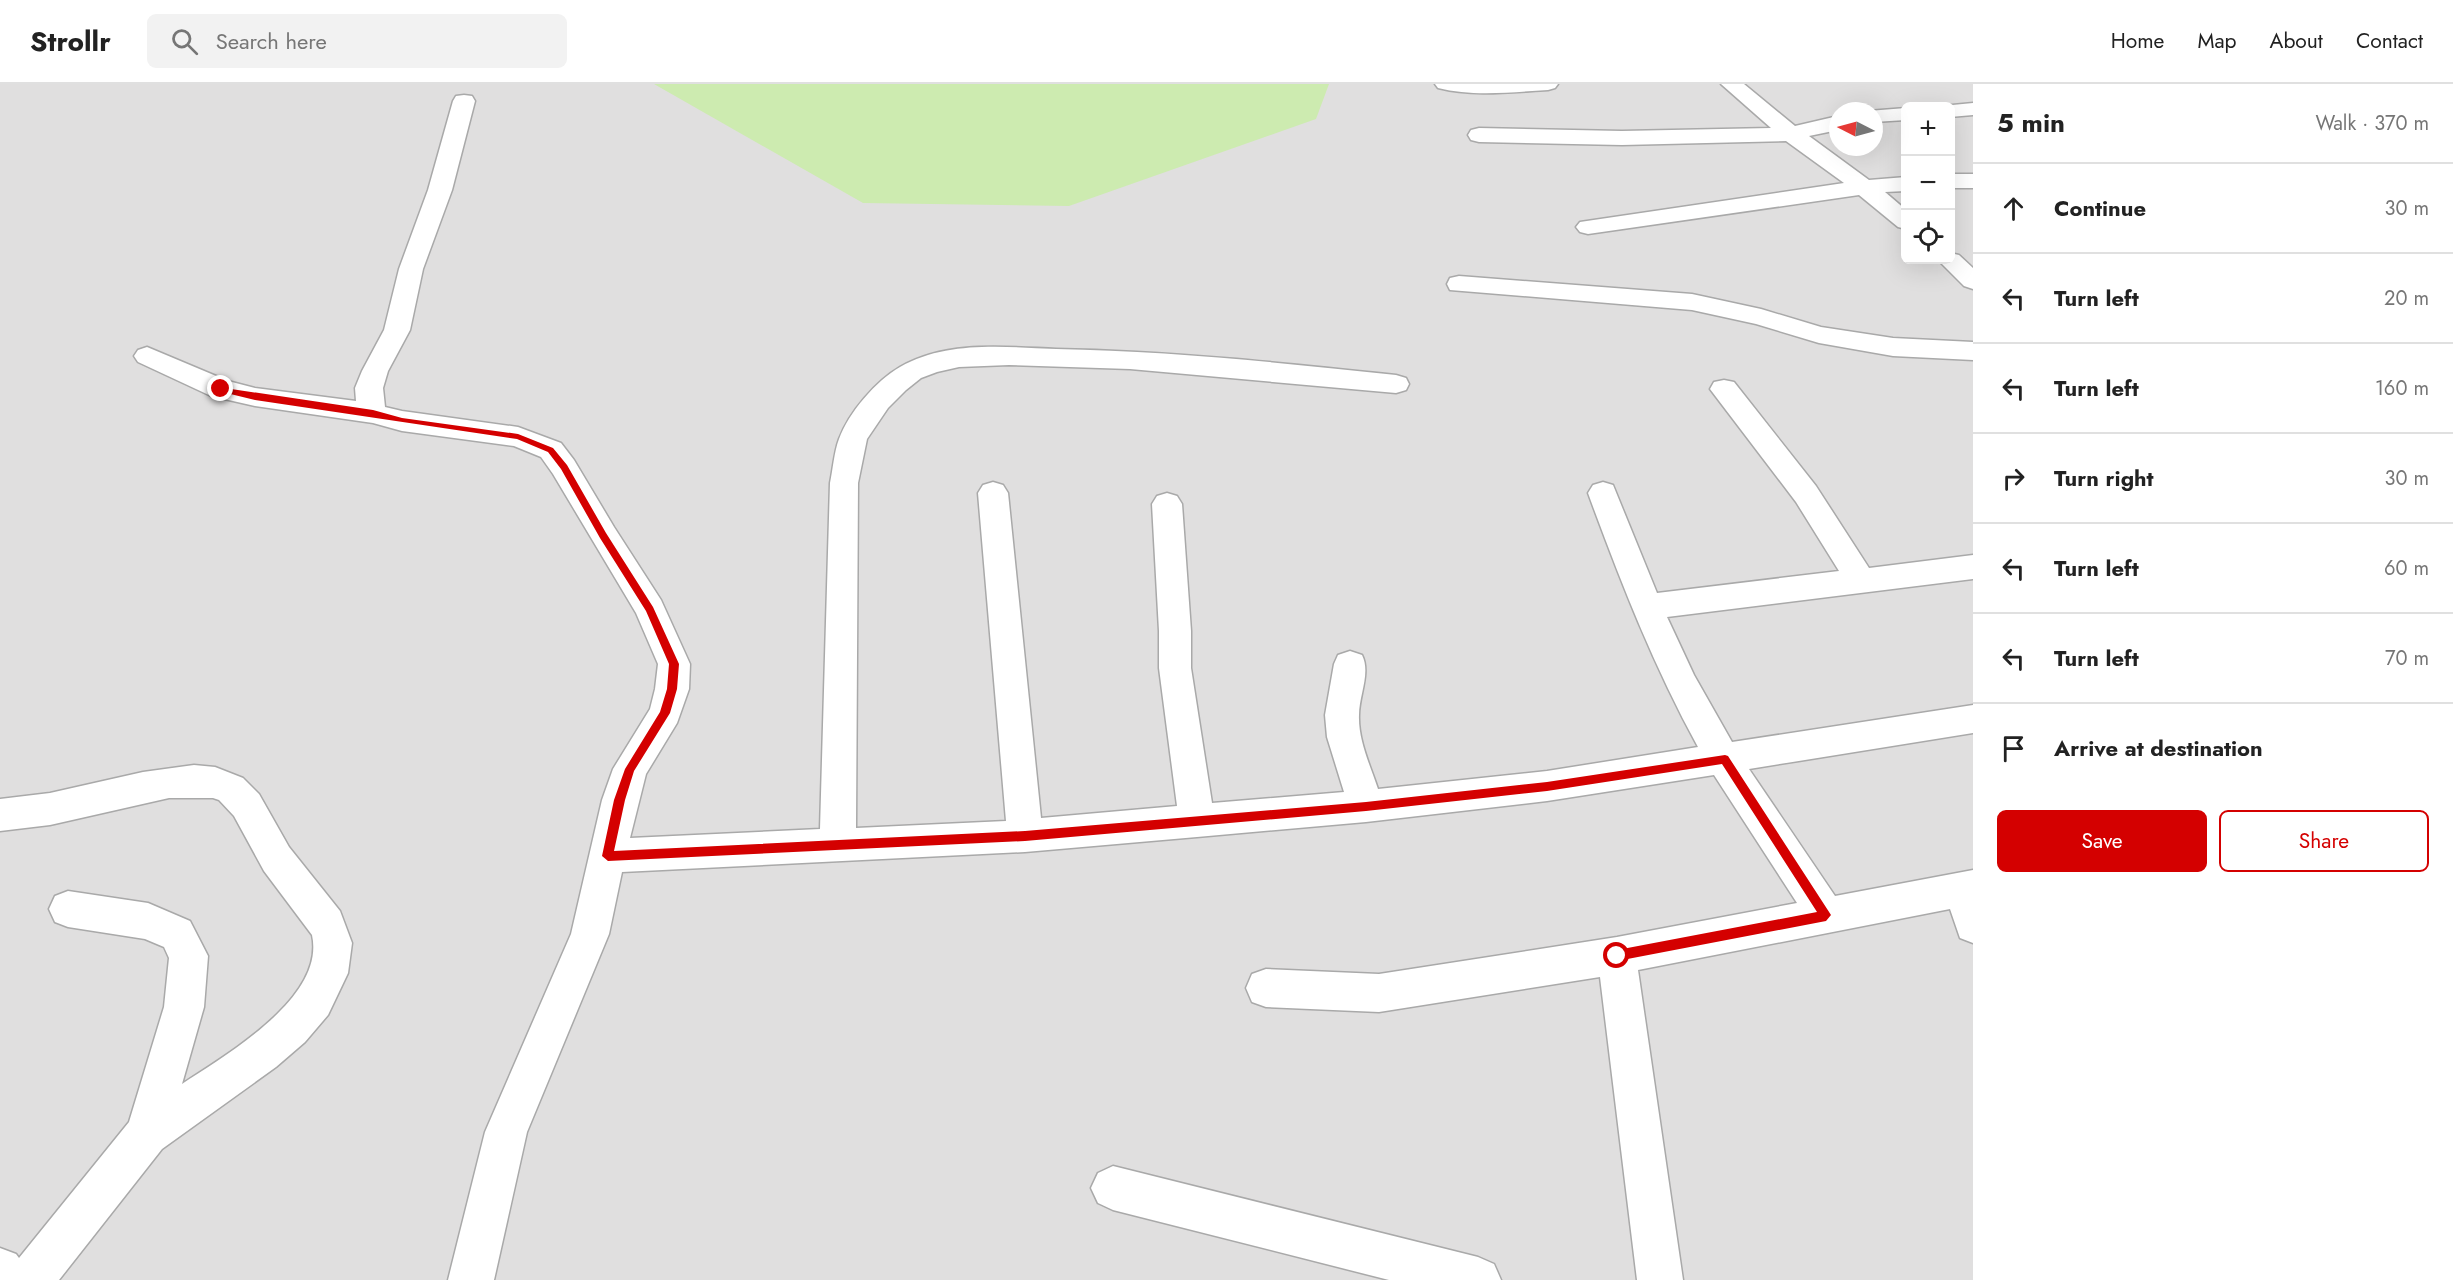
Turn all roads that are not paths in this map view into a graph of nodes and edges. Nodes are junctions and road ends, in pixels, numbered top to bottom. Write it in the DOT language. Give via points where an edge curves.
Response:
graph roads {
  1 [pos="1444,84"];
  2 [pos="1548,84"];
  3 [pos="1731,84"];
  4 [pos="464,101"];
  5 [pos="1973,109"];
  6 [pos="1955,111"];
  7 [pos="1901,114"];
  8 [pos="1883,115"];
  9 [pos="1829,125"];
  10 [pos="1791,134"];
  11 [pos="1479,135"];
  12 [pos="1973,181"];
  13 [pos="1955,182"];
  14 [pos="1901,184"];
  15 [pos="1864,187"];
  16 [pos="1901,219"];
  17 [pos="1588,227"];
  18 [pos="1954,264"];
  19 [pos="1973,281"];
  20 [pos="1459,284"];
  21 [pos="1973,351"];
  22 [pos="147,356"];
  23 [pos="1396,384"];
  24 [pos="1724,389"];
  25 [pos="373,413"];
  26 [pos="993,493"];
  27 [pos="1603,493"];
  28 [pos="1167,504"];
  29 [pos="1973,567"];
  30 [pos="1860,580"];
  31 [pos="1646,607"];
  32 [pos="1350,664"];
  33 [pos="1973,719"];
  34 [pos="1725,759"];
  35 [pos="1366,806"];
  36 [pos="0,815"];
  37 [pos="1197,821"];
  38 [pos="1025,836"];
  39 [pos="838,845"];
  40 [pos="608,856"];
  41 [pos="1968,888"];
  42 [pos="68,909"];
  43 [pos="1826,915"];
  44 [pos="1973,925"];
  45 [pos="1617,956"];
  46 [pos="1266,988"];
  47 [pos="146,1135"];
  48 [pos="1113,1188"];
  49 [pos="0,1270"];
  50 [pos="8,1280"];
  51 [pos="31,1280"];
  52 [pos="471,1280"];
  53 [pos="1478,1280"];
  54 [pos="1660,1280"];
  1 -- 2 [label="street"];
  3 -- 10 [label="street"];
  4 -- 25 [label="street" via="440,190 411,269 397,330 369,388"];
  5 -- 6 [label="street"];
  7 -- 8 [label="street"];
  9 -- 10 [label="street"];
  10 -- 11 [label="street" via="1622,138"];
  10 -- 15 [label="street"];
  12 -- 13 [label="street"];
  14 -- 15 [label="street"];
  15 -- 16 [label="street"];
  15 -- 17 [label="street"];
  18 -- 19 [label="street"];
  20 -- 21 [label="street" via="1692,302 1819,335 1893,347"];
  22 -- 25 [label="street" via="221,389"];
  23 -- 39 [label="street" via="1080,357 970,356 931,364 888,389 854,437 844,483"];
  24 -- 30 [label="street" via="1806,494"];
  25 -- 40 [label="street" via="402,421 518,436 550,450 650,609 674,664 672,689 665,713 630,769"];
  26 -- 38 [label="street"];
  27 -- 31 [label="street"];
  28 -- 37 [label="street" via="1175,668"];
  29 -- 30 [label="street"];
  30 -- 31 [label="street"];
  31 -- 34 [label="street" via="1681,685"];
  32 -- 35 [label="street" via="1342,715 1344,737"];
  33 -- 34 [label="street"];
  34 -- 35 [label="street" via="1547,786"];
  34 -- 43 [label="street"];
  35 -- 37 [label="street"];
  36 -- 47 [label="street" via="47,810 150,786 196,780 219,782 247,807 272,854 325,922 333,942 330,970 314,1001 293,1028"];
  37 -- 38 [label="street"];
  38 -- 39 [label="street"];
  39 -- 40 [label="street"];
  40 -- 52 [label="street" via="590,934 506,1132"];
  41 -- 43 [label="street"];
  41 -- 44 [label="street"];
  42 -- 47 [label="street" via="148,921 177,934 189,956 184,1007"];
  43 -- 45 [label="street"];
  45 -- 46 [label="street" via="1379,993"];
  45 -- 54 [label="street"];
  47 -- 51 [label="street"];
  48 -- 53 [label="street"];
  49 -- 50 [label="street"];
}
